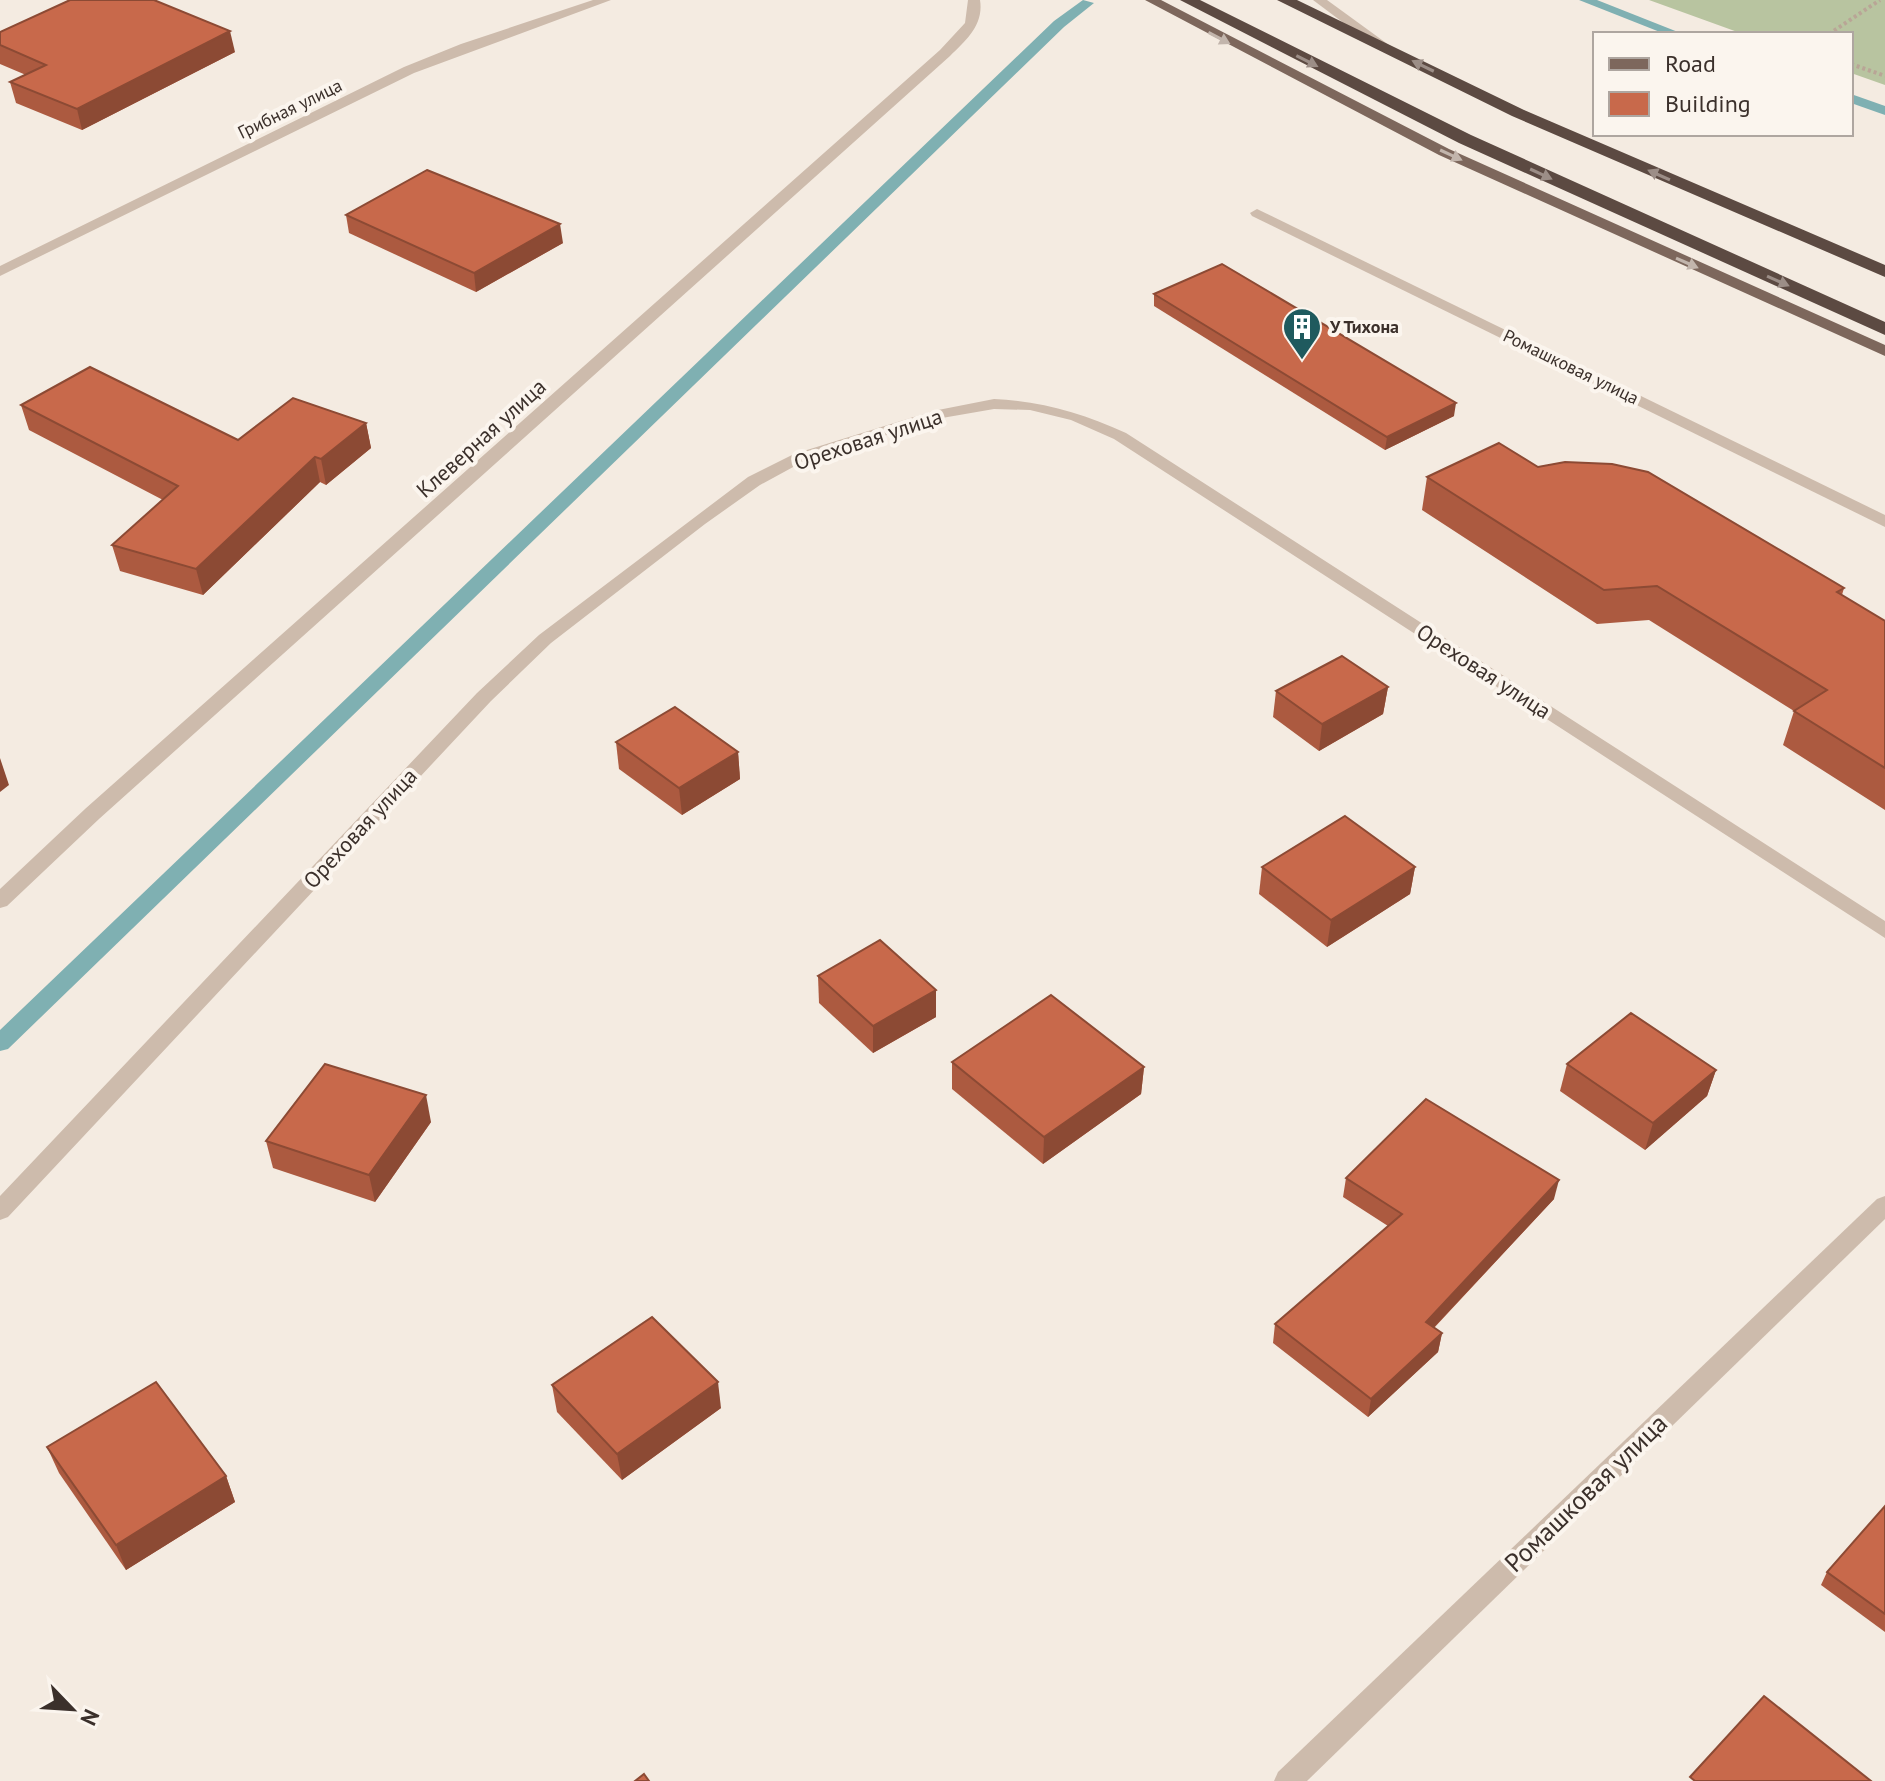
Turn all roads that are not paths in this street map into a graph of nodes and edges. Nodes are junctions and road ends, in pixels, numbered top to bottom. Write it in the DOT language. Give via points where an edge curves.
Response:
graph roads {
  1 [pos="605,0"];
  2 [pos="974,0"];
  3 [pos="1151,0"];
  4 [pos="1188,0"];
  5 [pos="1285,0"];
  6 [pos="1319,0"];
  7 [pos="1390,51"];
  8 [pos="1257,213"];
  9 [pos="0,272"];
  10 [pos="1885,272"];
  11 [pos="1885,329"];
  12 [pos="1885,351"];
  13 [pos="1885,522"];
  14 [pos="0,901"];
  15 [pos="1885,931"];
  16 [pos="1885,1205"];
  17 [pos="0,1211"];
  18 [pos="1288,1781"];
  1 -- 9 [label="street, Грибная улица" via="409,70"];
  2 -- 14 [label="street, Клеверная улица" via="970,29 945,53"];
  3 -- 12 [label="main road, one-way" via="1444,152"];
  4 -- 11 [label="highway, one-way" via="1465,139"];
  5 -- 7 [label="highway"];
  6 -- 7 [label="street"];
  10 -- 7 [label="highway, one-way"];
  8 -- 13 [label="street, Ромашковая улица"];
  15 -- 17 [label="street, Ореховая улица" via="1120,436 1030,405 994,404 939,414 800,457 754,481 545,639 484,697"];
  16 -- 18 [label="street, Ромашковая улица"];
}
